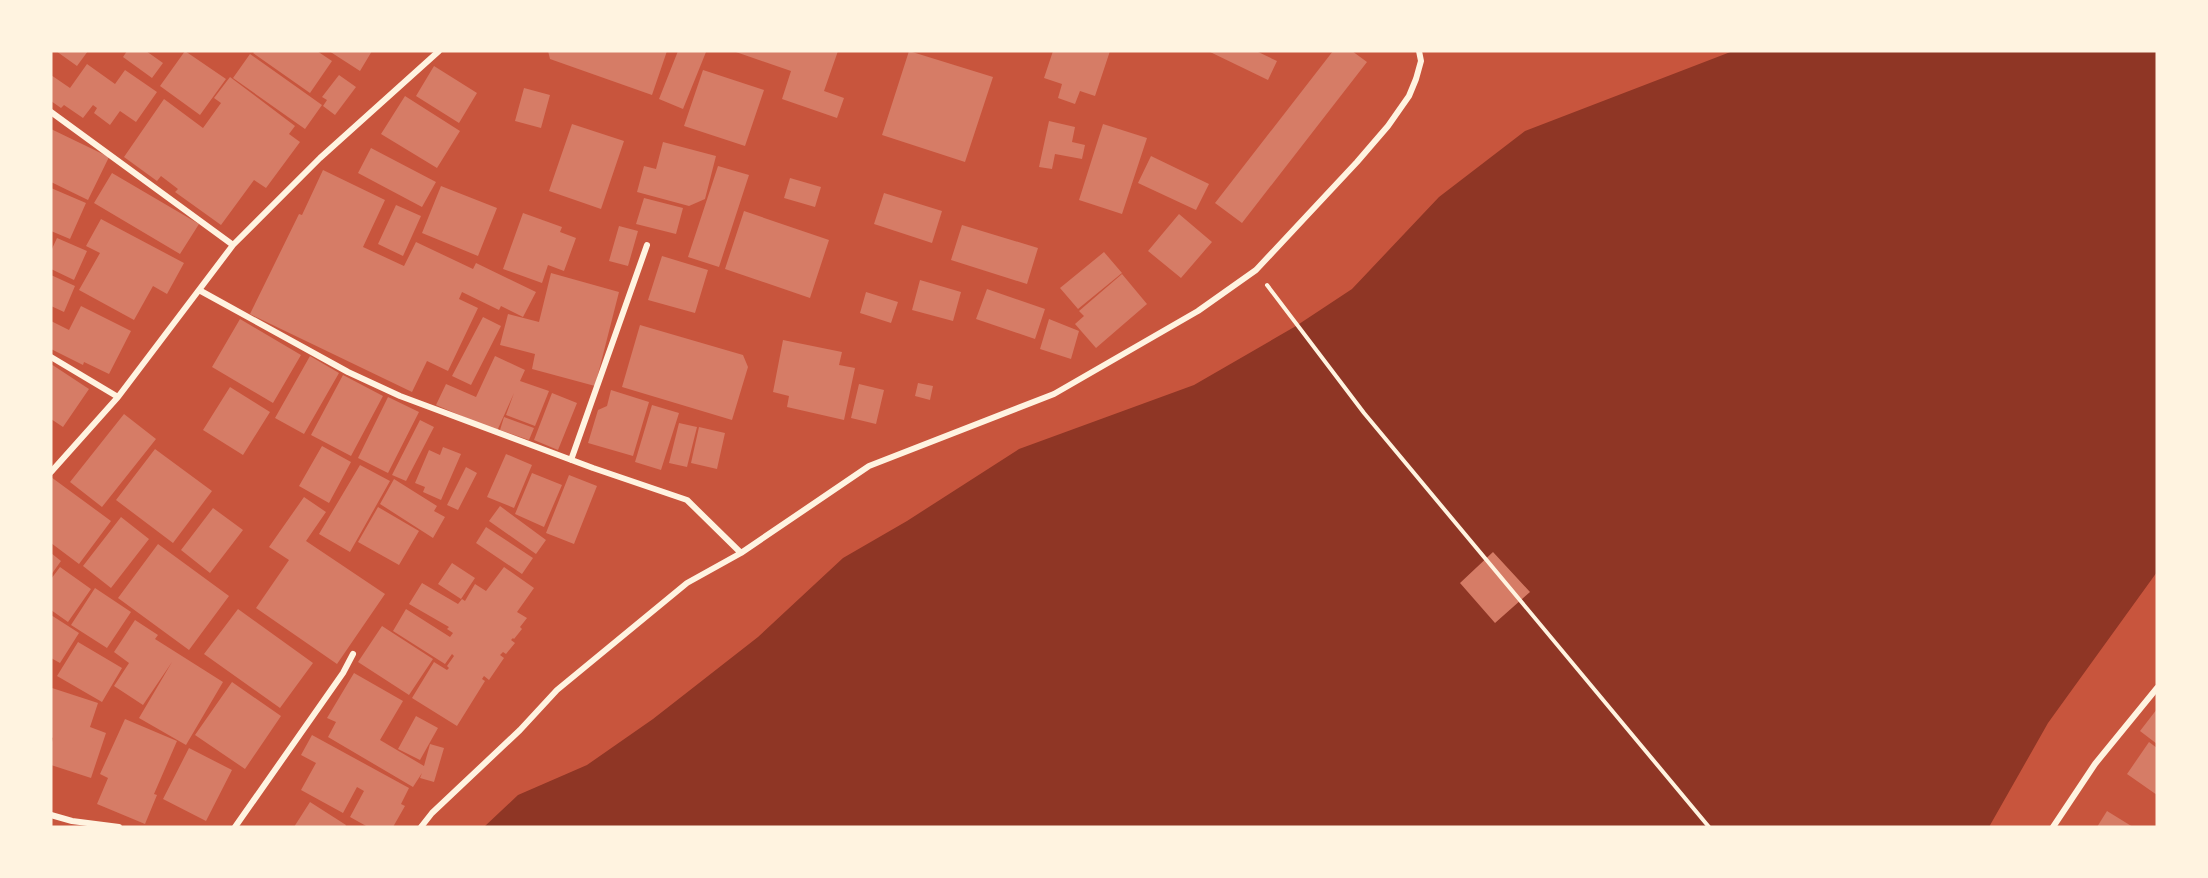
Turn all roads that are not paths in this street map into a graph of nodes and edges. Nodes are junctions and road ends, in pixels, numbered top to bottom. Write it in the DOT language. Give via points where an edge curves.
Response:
graph roads {
  1 [pos="439,51"];
  2 [pos="1419,51"];
  3 [pos="51,112"];
  4 [pos="233,245"];
  5 [pos="647,245"];
  6 [pos="199,290"];
  7 [pos="51,357"];
  8 [pos="118,397"];
  9 [pos="571,460"];
  10 [pos="51,472"];
  11 [pos="741,553"];
  12 [pos="353,654"];
  13 [pos="2157,688"];
  14 [pos="51,815"];
  15 [pos="119,827"];
  16 [pos="235,827"];
  17 [pos="421,827"];
  18 [pos="2053,827"];
  1 -- 4 [label="street" via="320,158"];
  2 -- 11 [label="street" via="1420,61 1409,96 1388,126 1256,270 1198,311 1054,394 869,466"];
  3 -- 4 [label="street"];
  4 -- 6 [label="street"];
  5 -- 9 [label="street"];
  6 -- 8 [label="street"];
  6 -- 9 [label="street" via="348,372"];
  7 -- 8 [label="street"];
  8 -- 10 [label="street"];
  9 -- 11 [label="street" via="687,500"];
  11 -- 17 [label="street" via="687,583 557,690"];
  12 -- 16 [label="street"];
  13 -- 18 [label="street" via="2096,764"];
  14 -- 15 [label="street"];
}
